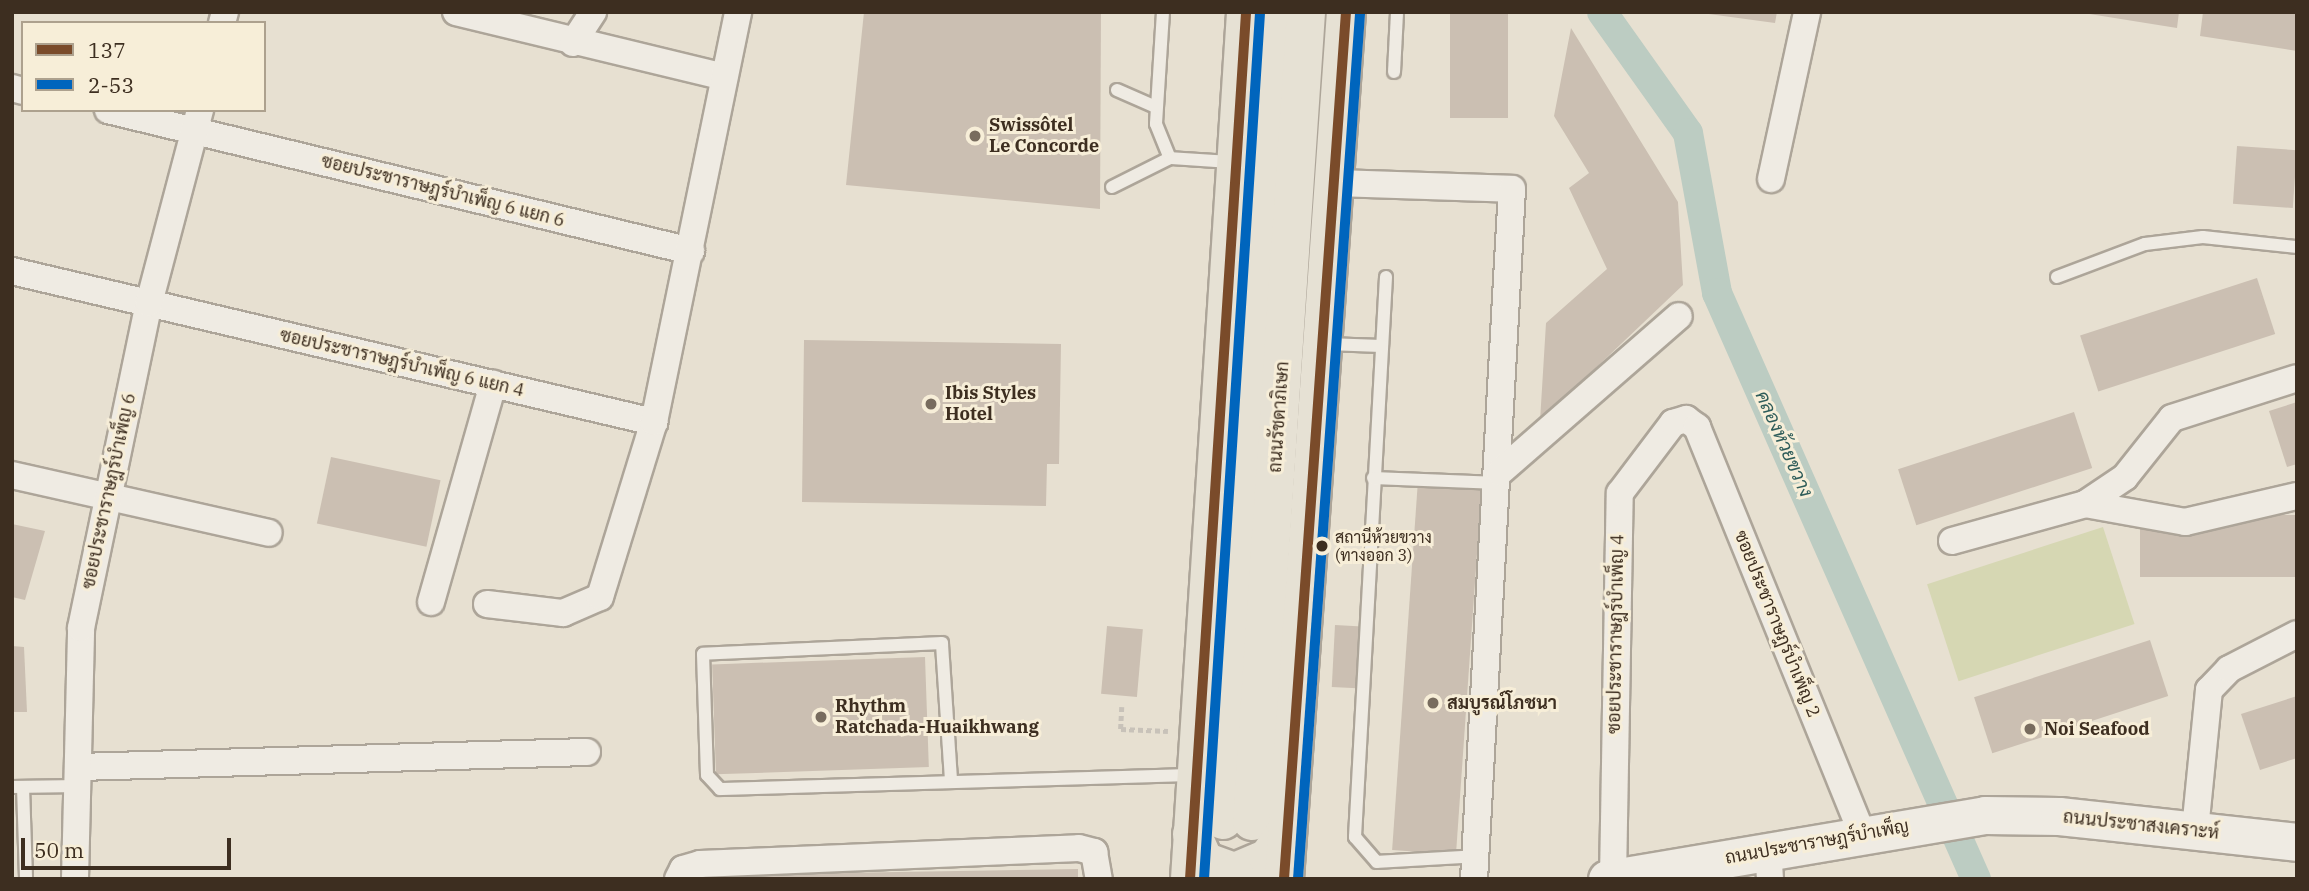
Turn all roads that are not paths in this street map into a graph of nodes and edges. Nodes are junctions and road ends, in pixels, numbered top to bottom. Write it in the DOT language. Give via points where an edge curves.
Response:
graph roads {
  1 [pos="456,12"];
  2 [pos="593,12"];
  3 [pos="738,12"];
  4 [pos="1163,12"];
  5 [pos="1246,12"];
  6 [pos="1277,12"];
  7 [pos="1306,12"];
  8 [pos="1346,12"];
  9 [pos="1397,12"];
  10 [pos="1807,12"];
  11 [pos="573,43"];
  12 [pos="1394,72"];
  13 [pos="724,77"];
  14 [pos="1117,90"];
  15 [pos="1156,107"];
  16 [pos="125,112"];
  17 [pos="197,120"];
  18 [pos="1170,158"];
  19 [pos="1236,163"];
  20 [pos="1771,179"];
  21 [pos="1334,183"];
  22 [pos="1112,187"];
  23 [pos="2297,247"];
  24 [pos="691,251"];
  25 [pos="12,271"];
  26 [pos="1386,277"];
  27 [pos="2057,277"];
  28 [pos="149,303"];
  29 [pos="1679,316"];
  30 [pos="1322,344"];
  31 [pos="1382,346"];
  32 [pos="2297,378"];
  33 [pos="493,384"];
  34 [pos="1686,419"];
  35 [pos="654,422"];
  36 [pos="12,475"];
  37 [pos="1500,477"];
  38 [pos="1373,478"];
  39 [pos="107,495"];
  40 [pos="2297,496"];
  41 [pos="2085,504"];
  42 [pos="269,533"];
  43 [pos="1952,541"];
  44 [pos="431,602"];
  45 [pos="486,604"];
  46 [pos="2297,634"];
  47 [pos="587,752"];
  48 [pos="1196,775"];
  49 [pos="79,777"];
  50 [pos="951,780"];
  51 [pos="18,787"];
  52 [pos="1985,815"];
  53 [pos="1238,827"];
  54 [pos="2195,831"];
  55 [pos="1862,834"];
  56 [pos="2297,842"];
  57 [pos="1769,864"];
  58 [pos="1476,867"];
  59 [pos="1611,878"];
  60 [pos="26,879"];
  61 [pos="75,879"];
  62 [pos="678,879"];
  63 [pos="1099,879"];
  64 [pos="1190,879"];
  65 [pos="1284,879"];
  66 [pos="1312,879"];
  1 -- 11 [label="street"];
  2 -- 11 [label="street"];
  3 -- 13 [label="street"];
  4 -- 15 [label="lane"];
  5 -- 19 [label="main road, ถนนรัชดาภิเษก"];
  6 -- 53 [label="main road, ถนนรัชดาภิเษก"];
  7 -- 53 [label="main road, ถนนรัชดาภิเษก"];
  8 -- 21 [label="main road, ถนนรัชดาภิเษก"];
  9 -- 12 [label="lane"];
  10 -- 20 [label="street"];
  11 -- 13 [label="street"];
  13 -- 24 [label="street"];
  14 -- 15 [label="lane"];
  15 -- 18 [label="lane" via="1156,124"];
  16 -- 17 [label="street, ซอยประชาราษฎร์บำเพ็ญ 6 แยก 6"];
  17 -- 24 [label="street, ซอยประชาราษฎร์บำเพ็ญ 6 แยก 6"];
  17 -- 28 [label="street, ซอยประชาราษฎร์บำเพ็ญ 6"];
  18 -- 19 [label="lane"];
  18 -- 22 [label="lane"];
  19 -- 48 [label="main road, ถนนรัชดาภิเษก"];
  21 -- 30 [label="main road, ถนนรัชดาภิเษก"];
  21 -- 37 [label="street" via="1512,189"];
  23 -- 27 [label="lane" via="2203,237 2158,242"];
  24 -- 35 [label="street"];
  25 -- 28 [label="street, ซอยประชาราษฎร์บำเพ็ญ 6 แยก 4"];
  26 -- 31 [label="lane"];
  28 -- 33 [label="street, ซอยประชาราษฎร์บำเพ็ญ 6 แยก 4"];
  28 -- 39 [label="street, ซอยประชาราษฎร์บำเพ็ญ 6"];
  29 -- 37 [label="street"];
  30 -- 31 [label="lane"];
  30 -- 53 [label="main road, ถนนรัชดาภิเษก"];
  31 -- 38 [label="lane"];
  32 -- 41 [label="street" via="2172,418 2125,477"];
  33 -- 35 [label="street, ซอยประชาราษฎร์บำเพ็ญ 6 แยก 4"];
  33 -- 44 [label="street"];
  34 -- 55 [label="street, ซอยประชาราษฎร์บำเพ็ญ 2" via="1697,427"];
  34 -- 59 [label="street, ซอยประชาราษฎร์บำเพ็ญ 4" via="1673,423 1620,493"];
  35 -- 45 [label="street" via="600,597 563,613"];
  36 -- 39 [label="street"];
  37 -- 38 [label="lane"];
  37 -- 58 [label="street"];
  38 -- 58 [label="lane" via="1355,837 1377,862"];
  39 -- 42 [label="street"];
  39 -- 49 [label="street, ซอยประชาราษฎร์บำเพ็ญ 6" via="81,628"];
  40 -- 41 [label="street" via="2185,522"];
  41 -- 43 [label="street"];
  46 -- 54 [label="street" via="2228,669 2209,690"];
  47 -- 49 [label="street"];
  48 -- 50 [label="lane"];
  48 -- 53 [label="main road, ถนนรัชดาภิเษก"];
  49 -- 51 [label="lane"];
  49 -- 61 [label="street, ซอยประชาราษฎร์บำเพ็ญ 6"];
  50 -- 50 [label="lane" via="712,787 703,654 942,643"];
  51 -- 60 [label="lane"];
  52 -- 54 [label="main road, ถนนประชาสงเคราะห์"];
  52 -- 55 [label="main road, ถนนประชาราษฎร์บำเพ็ญ"];
  53 -- 64 [label="main road, ถนนรัชดาภิเษก"];
  53 -- 65 [label="main road, ถนนรัชดาภิเษก"];
  53 -- 66 [label="main road"];
  54 -- 56 [label="main road, ถนนประชาสงเคราะห์"];
  55 -- 57 [label="main road, ถนนประชาราษฎร์บำเพ็ญ"];
  57 -- 59 [label="main road, ถนนประชาราษฎร์บำเพ็ญ"];
  62 -- 63 [label="street" via="683,869 700,864 1079,848 1094,852"];
}
